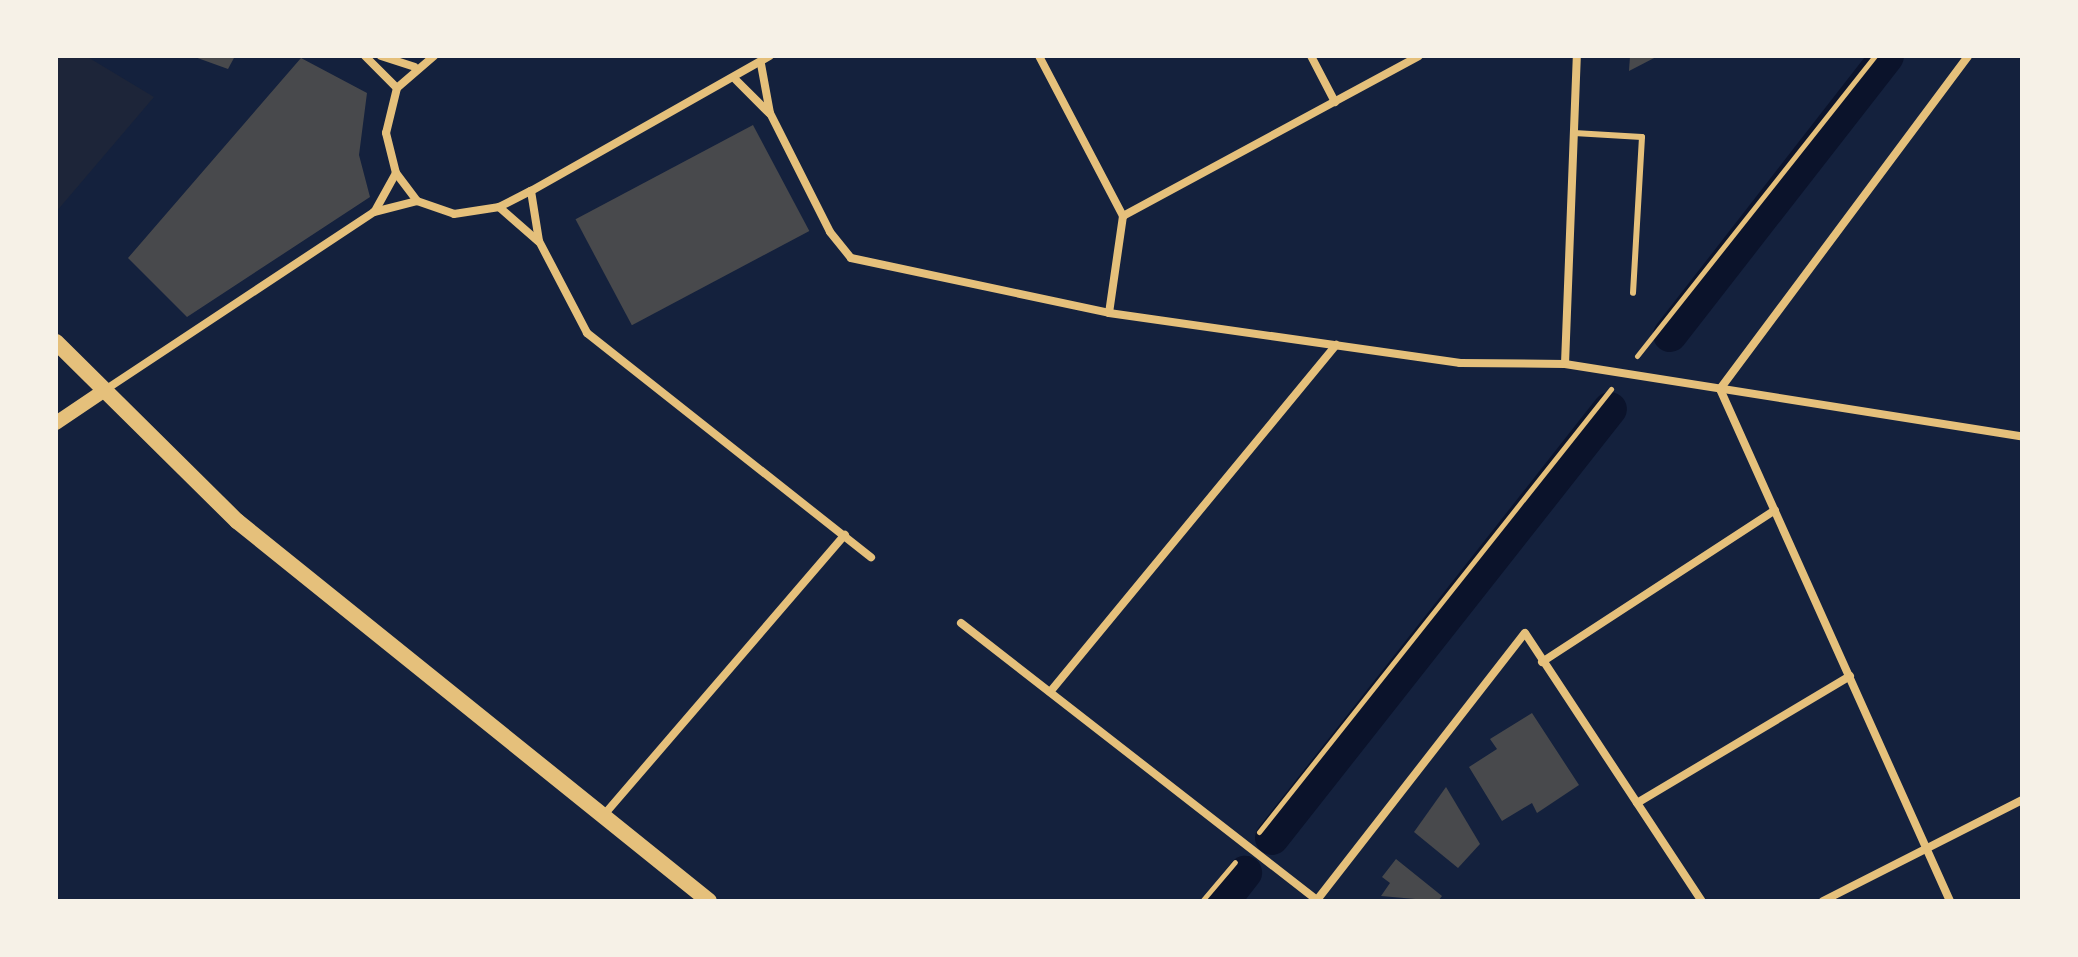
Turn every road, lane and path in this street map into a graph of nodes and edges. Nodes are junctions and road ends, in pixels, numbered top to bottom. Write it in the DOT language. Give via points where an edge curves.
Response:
graph roads {
  1 [pos="365,56"];
  2 [pos="381,56"];
  3 [pos="434,56"];
  4 [pos="770,56"];
  5 [pos="1039,56"];
  6 [pos="1311,56"];
  7 [pos="1419,56"];
  8 [pos="1577,56"];
  9 [pos="1875,56"];
  10 [pos="1968,56"];
  11 [pos="761,64"];
  12 [pos="414,67"];
  13 [pos="736,80"];
  14 [pos="397,88"];
  15 [pos="1335,102"];
  16 [pos="770,113"];
  17 [pos="1574,133"];
  18 [pos="396,173"];
  19 [pos="531,191"];
  20 [pos="417,201"];
  21 [pos="499,207"];
  22 [pos="374,212"];
  23 [pos="1123,216"];
  24 [pos="539,241"];
  25 [pos="1633,293"];
  26 [pos="1109,313"];
  27 [pos="56,342"];
  28 [pos="1336,345"];
  29 [pos="1565,364"];
  30 [pos="1620,377"];
  31 [pos="1720,389"];
  32 [pos="105,390"];
  33 [pos="56,423"];
  34 [pos="2022,436"];
  35 [pos="1775,510"];
  36 [pos="845,535"];
  37 [pos="871,557"];
  38 [pos="961,623"];
  39 [pos="1542,662"];
  40 [pos="1850,676"];
  41 [pos="1050,692"];
  42 [pos="2022,800"];
  43 [pos="1637,803"];
  44 [pos="602,816"];
  45 [pos="1925,843"];
  46 [pos="1247,847"];
  47 [pos="709,901"];
  48 [pos="1202,901"];
  49 [pos="1318,901"];
  50 [pos="1702,901"];
  51 [pos="1823,901"];
  52 [pos="1950,901"];
  1 -- 14 [label="street"];
  2 -- 12 [label="street"];
  3 -- 12 [label="street"];
  4 -- 11 [label="street"];
  5 -- 23 [label="street"];
  6 -- 15 [label="street"];
  7 -- 15 [label="street"];
  8 -- 17 [label="street"];
  9 -- 30 [label="path"];
  10 -- 31 [label="street"];
  11 -- 13 [label="street"];
  11 -- 16 [label="street"];
  12 -- 14 [label="street"];
  13 -- 16 [label="street"];
  13 -- 19 [label="street"];
  14 -- 18 [label="street" via="386,133"];
  15 -- 23 [label="street"];
  16 -- 26 [label="street" via="830,232 851,258"];
  17 -- 25 [label="lane" via="1642,137"];
  17 -- 29 [label="street"];
  18 -- 20 [label="street"];
  18 -- 22 [label="street"];
  19 -- 21 [label="street"];
  19 -- 24 [label="street"];
  20 -- 21 [label="street" via="454,214"];
  20 -- 22 [label="street"];
  21 -- 24 [label="street"];
  22 -- 32 [label="street"];
  23 -- 26 [label="street"];
  24 -- 36 [label="street" via="587,333"];
  26 -- 28 [label="street"];
  27 -- 32 [label="main road"];
  28 -- 29 [label="street" via="1460,363"];
  28 -- 41 [label="street"];
  29 -- 30 [label="street"];
  30 -- 31 [label="street"];
  30 -- 46 [label="path"];
  31 -- 34 [label="street"];
  31 -- 35 [label="street"];
  32 -- 33 [label="street"];
  32 -- 44 [label="main road" via="237,521"];
  35 -- 39 [label="street"];
  35 -- 40 [label="street"];
  36 -- 37 [label="street"];
  36 -- 44 [label="street"];
  38 -- 41 [label="street"];
  39 -- 43 [label="street"];
  39 -- 49 [label="street" via="1525,633"];
  40 -- 43 [label="street"];
  40 -- 45 [label="street"];
  41 -- 46 [label="street"];
  42 -- 45 [label="street"];
  43 -- 50 [label="street"];
  44 -- 47 [label="main road"];
  45 -- 51 [label="street"];
  45 -- 52 [label="street"];
  46 -- 48 [label="path"];
  46 -- 49 [label="street"];
}
